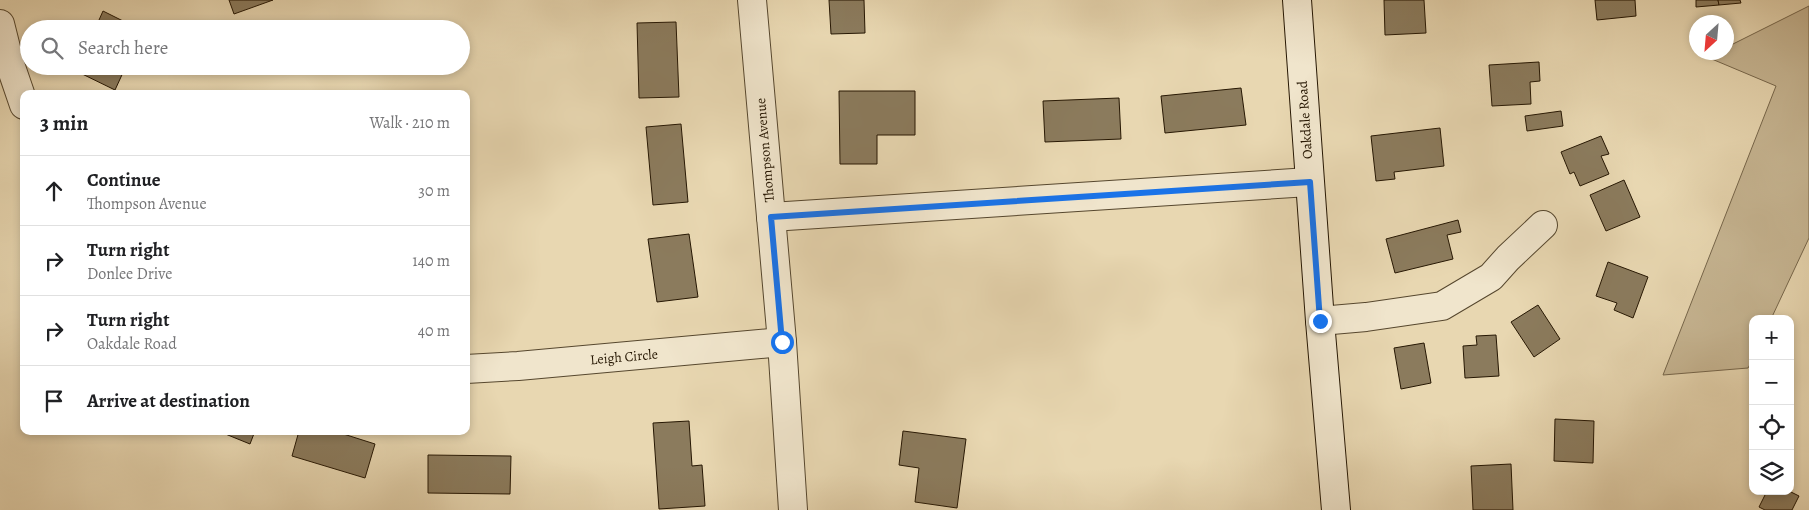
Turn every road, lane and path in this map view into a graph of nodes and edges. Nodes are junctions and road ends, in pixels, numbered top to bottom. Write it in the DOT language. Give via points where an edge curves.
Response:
graph roads {
  1 [pos="752,0"];
  2 [pos="1297,0"];
  3 [pos="0,24"];
  4 [pos="20,94"];
  5 [pos="1310,182"];
  6 [pos="771,217"];
  7 [pos="1543,225"];
  8 [pos="1320,321"];
  9 [pos="782,342"];
  10 [pos="470,369"];
  11 [pos="793,510"];
  12 [pos="1336,510"];
  1 -- 6 [label="street, Thompson Avenue"];
  2 -- 5 [label="street, Oakdale Road"];
  3 -- 4 [label="street"];
  5 -- 6 [label="street"];
  5 -- 8 [label="street, Oakdale Road"];
  6 -- 9 [label="street, Thompson Avenue"];
  7 -- 8 [label="street" via="1490,277 1442,306"];
  8 -- 12 [label="street, Oakdale Road"];
  9 -- 10 [label="street, Leigh Circle"];
  9 -- 11 [label="street, Thompson Avenue"];
}
